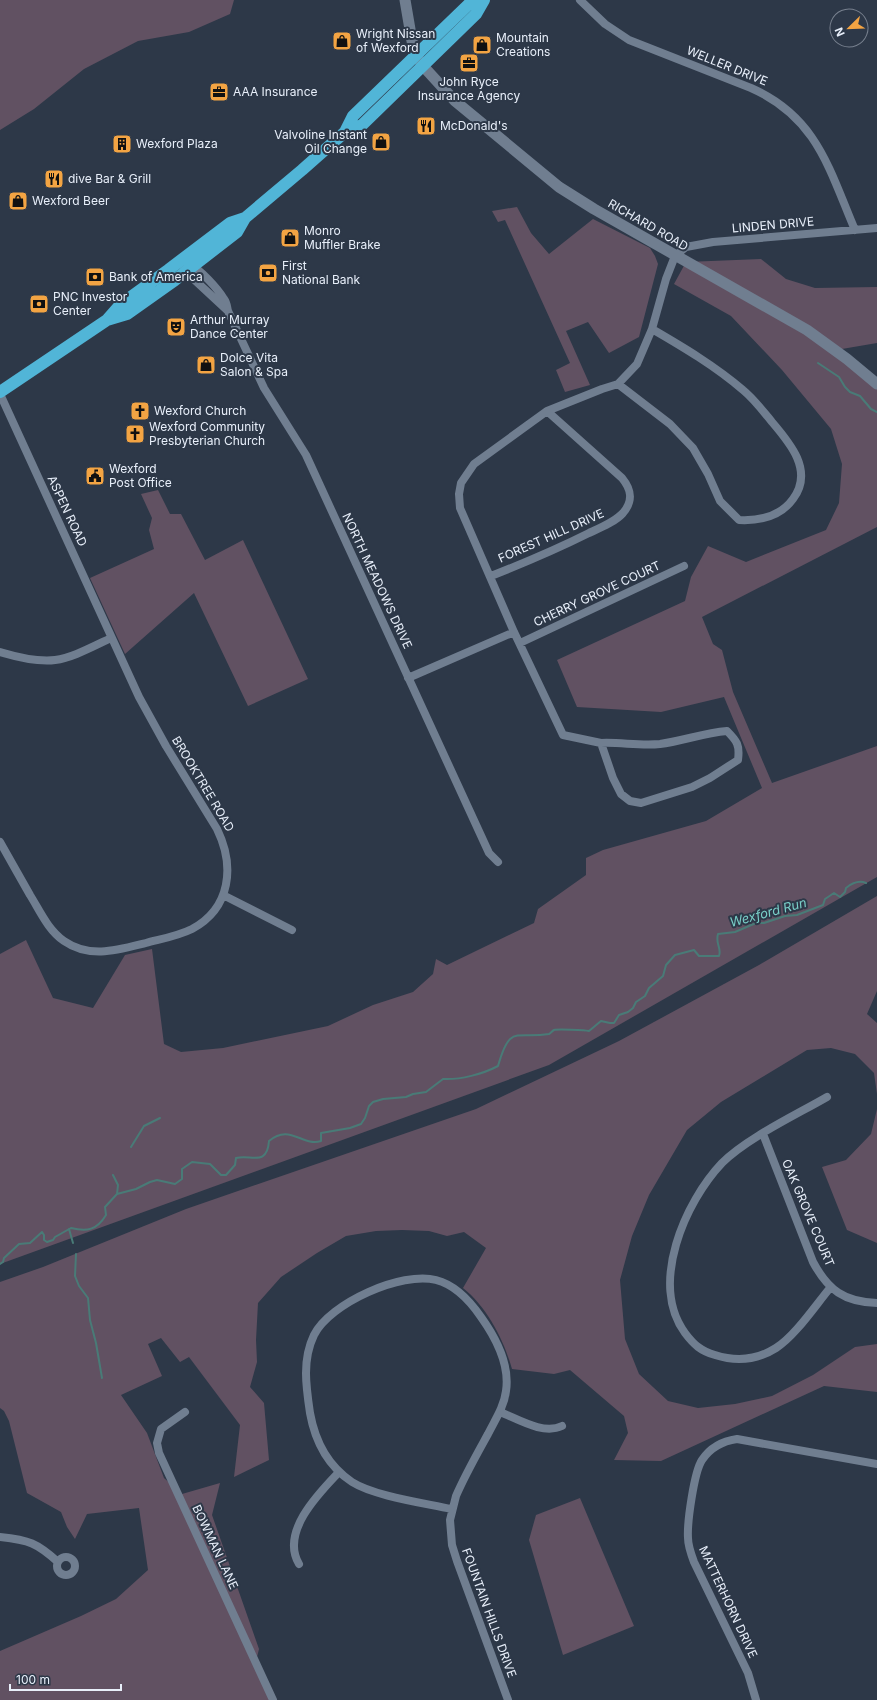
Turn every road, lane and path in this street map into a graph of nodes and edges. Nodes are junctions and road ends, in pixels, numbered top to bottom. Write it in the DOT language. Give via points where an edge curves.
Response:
graph roads {
  1 [pos="405,0"];
  2 [pos="478,0"];
  3 [pos="484,0"];
  4 [pos="580,0"];
  5 [pos="416,55"];
  6 [pos="423,66"];
  7 [pos="345,132"];
  8 [pos="246,218"];
  9 [pos="877,228"];
  10 [pos="855,230"];
  11 [pos="675,256"];
  12 [pos="181,260"];
  13 [pos="190,269"];
  14 [pos="107,320"];
  15 [pos="652,329"];
  16 [pos="618,384"];
  17 [pos="877,384"];
  18 [pos="0,393"];
  19 [pos="547,411"];
  20 [pos="684,566"];
  21 [pos="491,576"];
  22 [pos="514,632"];
  23 [pos="111,638"];
  24 [pos="520,643"];
  25 [pos="0,652"];
  26 [pos="408,678"];
  27 [pos="601,743"];
  28 [pos="0,842"];
  29 [pos="498,862"];
  30 [pos="223,895"];
  31 [pos="292,930"];
  32 [pos="827,1097"];
  33 [pos="763,1134"];
  34 [pos="830,1288"];
  35 [pos="877,1303"];
  36 [pos="185,1412"];
  37 [pos="500,1412"];
  38 [pos="562,1426"];
  39 [pos="877,1464"];
  40 [pos="340,1472"];
  41 [pos="451,1509"];
  42 [pos="0,1537"];
  43 [pos="58,1562"];
  44 [pos="299,1564"];
  45 [pos="273,1700"];
  46 [pos="508,1700"];
  47 [pos="756,1700"];
  1 -- 5 [label="street, RICHARD ROAD"];
  2 -- 5 [label="highway" via="468,5"];
  3 -- 6 [label="highway" via="476,14"];
  4 -- 10 [label="street, WELLER DRIVE" via="605,24 629,40 751,88 768,96 787,110 804,126 819,148"];
  5 -- 6 [label="street, RICHARD ROAD"];
  5 -- 7 [label="highway" via="354,116"];
  6 -- 7 [label="highway" via="362,125"];
  6 -- 11 [label="street, RICHARD ROAD" via="463,109 559,187"];
  7 -- 8 [label="highway"];
  8 -- 12 [label="highway" via="230,223"];
  8 -- 13 [label="highway" via="237,232"];
  9 -- 10 [label="street, LINDEN DRIVE"];
  10 -- 11 [label="street, LINDEN DRIVE" via="713,242 686,247"];
  11 -- 15 [label="street"];
  11 -- 17 [label="street, RICHARD ROAD" via="807,330"];
  12 -- 13 [label="street, NORTH MEADOWS DRIVE"];
  12 -- 14 [label="highway" via="120,304"];
  13 -- 14 [label="highway" via="127,314"];
  13 -- 26 [label="street, NORTH MEADOWS DRIVE" via="228,311 264,388 306,455"];
  14 -- 18 [label="highway"];
  15 -- 16 [label="street" via="637,364"];
  15 -- 16 [label="street" via="743,390 760,407 791,445 799,461 801,477 798,492 788,507 776,514 762,519 739,520 720,501 693,448 670,424"];
  16 -- 19 [label="street"];
  18 -- 23 [label="street, ASPEN ROAD"];
  19 -- 21 [label="street" via="474,464 461,483 460,508"];
  19 -- 21 [label="street, FOREST HILL DRIVE" via="622,478 629,486 631,496 623,513 612,521 547,553"];
  20 -- 24 [label="street, CHERRY GROVE COURT"];
  21 -- 22 [label="street"];
  22 -- 24 [label="street"];
  22 -- 26 [label="street"];
  23 -- 25 [label="street" via="78,654 53,661 24,659"];
  23 -- 30 [label="street, BROOKTREE ROAD" via="151,720 224,842 228,873"];
  24 -- 27 [label="street" via="563,735"];
  26 -- 29 [label="street, NORTH MEADOWS DRIVE" via="489,853"];
  27 -- 27 [label="street" via="621,794 630,802 641,803 692,787 710,778 738,760 739,749 735,740 726,731 659,744"];
  28 -- 30 [label="street, BROOKTREE ROAD" via="52,929 64,941 87,951 118,950 187,931 209,915"];
  30 -- 31 [label="street"];
  32 -- 33 [label="street"];
  33 -- 34 [label="street, OAK GROVE COURT" via="813,1262"];
  33 -- 34 [label="street" via="736,1151 710,1176 685,1221 670,1270 673,1312 690,1340 702,1351 731,1360 747,1360 777,1348 788,1339"];
  34 -- 35 [label="street" via="863,1302"];
  36 -- 45 [label="street, BOWMAN LANE" via="160,1429 159,1453"];
  37 -- 38 [label="street" via="546,1429"];
  37 -- 40 [label="street, FOUNTAIN HILLS DRIVE" via="506,1387 504,1362 485,1323 470,1303 458,1291 436,1280 413,1278 384,1286 360,1296 331,1314 318,1328 308,1349 305,1376 313,1428 325,1455"];
  37 -- 41 [label="street, FOUNTAIN HILLS DRIVE" via="461,1484"];
  39 -- 47 [label="street, MATTERHORN DRIVE" via="737,1439 717,1446 700,1463 689,1511 689,1546 694,1562 748,1673"];
  40 -- 41 [label="street, FOUNTAIN HILLS DRIVE" via="352,1482 372,1491"];
  40 -- 44 [label="street" via="312,1502 300,1521 294,1546"];
  41 -- 46 [label="street, FOUNTAIN HILLS DRIVE" via="450,1530 457,1561"];
  42 -- 43 [label="street" via="35,1544"];
}
